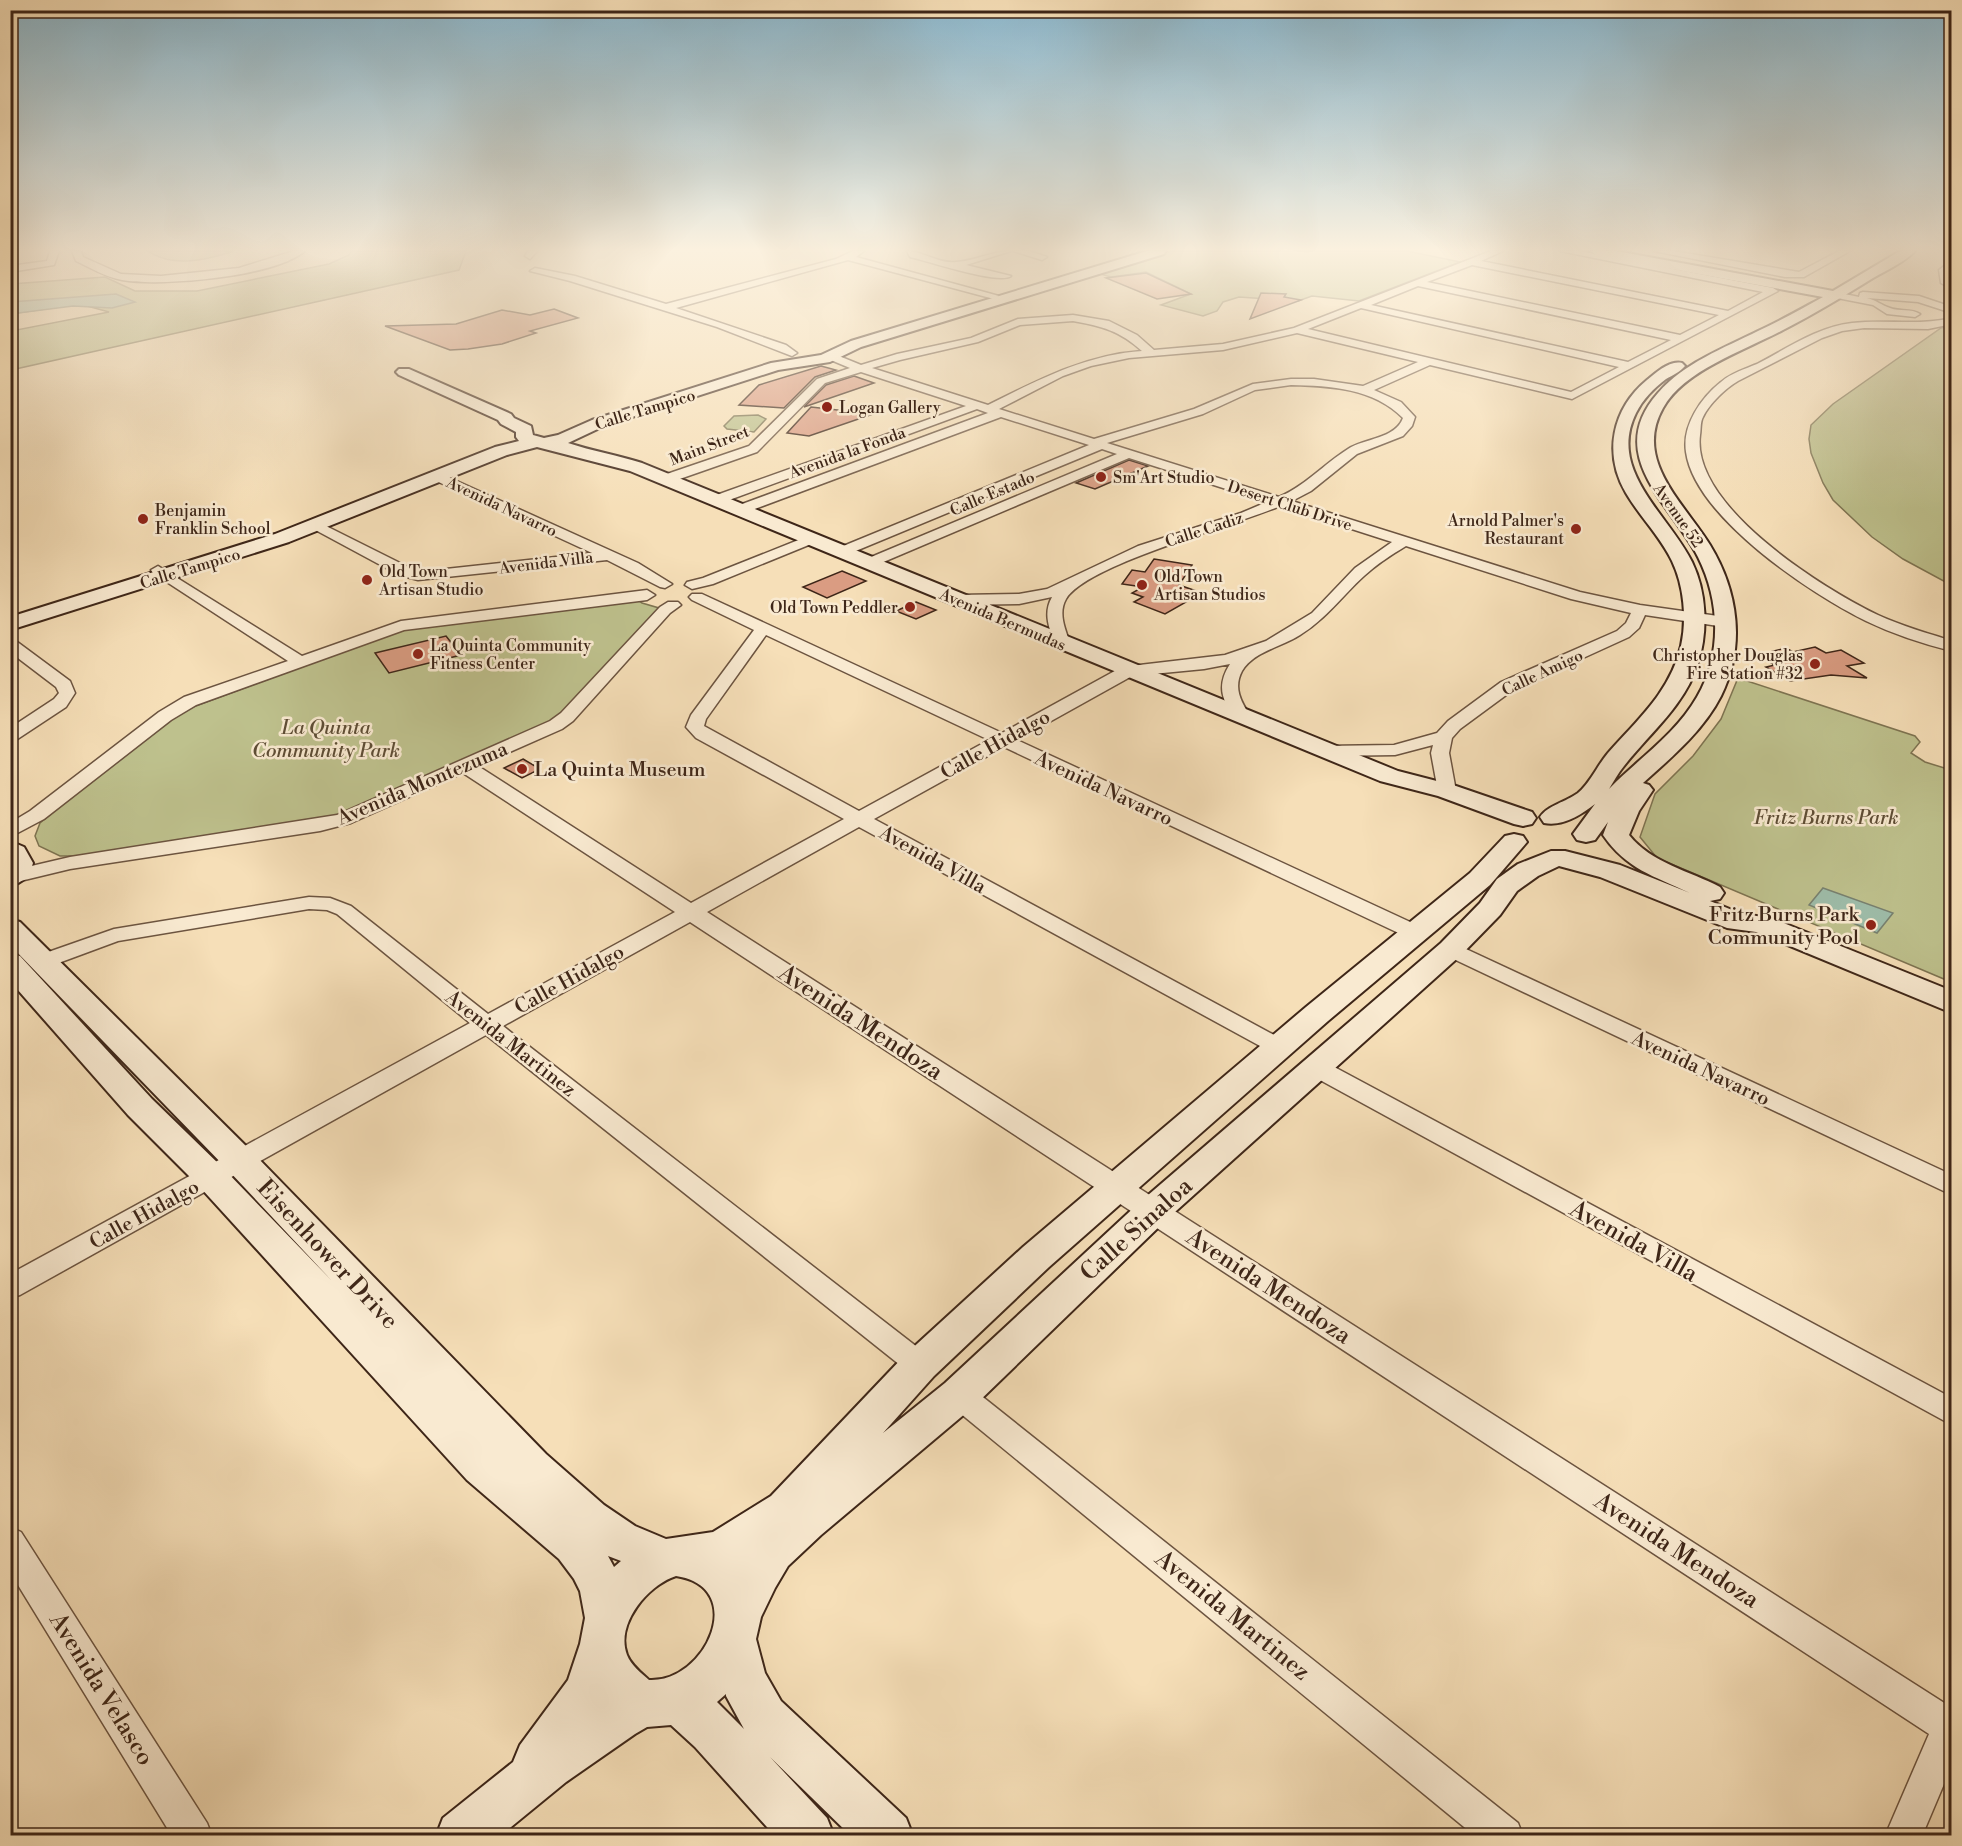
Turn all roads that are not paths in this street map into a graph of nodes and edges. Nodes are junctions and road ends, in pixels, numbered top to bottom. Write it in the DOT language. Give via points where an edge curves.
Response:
graph roads {
  1 [pos="754,337"];
  2 [pos="864,337"];
  3 [pos="880,337"];
  4 [pos="982,337"];
  5 [pos="1131,337"];
  6 [pos="1266,337"];
  7 [pos="1328,337"];
  8 [pos="1502,337"];
  9 [pos="1673,337"];
  10 [pos="1686,337"];
  11 [pos="1725,337"];
  12 [pos="1758,337"];
  13 [pos="1818,337"];
  14 [pos="1682,339"];
  15 [pos="793,351"];
  16 [pos="1150,352"];
  17 [pos="820,356"];
  18 [pos="1430,361"];
  19 [pos="1630,366"];
  20 [pos="859,368"];
  21 [pos="404,372"];
  22 [pos="1364,390"];
  23 [pos="988,410"];
  24 [pos="538,435"];
  25 [pos="569,436"];
  26 [pos="1098,444"];
  27 [pos="1128,454"];
  28 [pos="616,460"];
  29 [pos="437,476"];
  30 [pos="666,479"];
  31 [pos="716,500"];
  32 [pos="1279,501"];
  33 [pos="739,510"];
  34 [pos="315,526"];
  35 [pos="811,539"];
  36 [pos="1403,542"];
  37 [pos="841,552"];
  38 [pos="609,555"];
  39 [pos="869,563"];
  40 [pos="163,572"];
  41 [pos="665,584"];
  42 [pos="1069,585"];
  43 [pos="695,591"];
  44 [pos="647,595"];
  45 [pos="958,600"];
  46 [pos="673,605"];
  47 [pos="1640,610"];
  48 [pos="10,615"];
  49 [pos="1693,618"];
  50 [pos="1725,622"];
  51 [pos="10,624"];
  52 [pos="764,627"];
  53 [pos="1062,643"];
  54 [pos="10,644"];
  55 [pos="1952,646"];
  56 [pos="1245,656"];
  57 [pos="299,661"];
  58 [pos="1128,671"];
  59 [pos="1242,717"];
  60 [pos="10,736"];
  61 [pos="1443,737"];
  62 [pos="1002,740"];
  63 [pos="1325,751"];
  64 [pos="1655,762"];
  65 [pos="465,766"];
  66 [pos="1389,777"];
  67 [pos="1447,791"];
  68 [pos="1553,818"];
  69 [pos="859,819"];
  70 [pos="10,831"];
  71 [pos="1516,831"];
  72 [pos="1588,839"];
  73 [pos="10,849"];
  74 [pos="1558,859"];
  75 [pos="11,878"];
  76 [pos="1720,899"];
  77 [pos="690,912"];
  78 [pos="1761,924"];
  79 [pos="10,928"];
  80 [pos="1414,932"];
  81 [pos="1451,949"];
  82 [pos="45,961"];
  83 [pos="10,962"];
  84 [pos="1952,1003"];
  85 [pos="486,1024"];
  86 [pos="1279,1047"];
  87 [pos="1317,1068"];
  88 [pos="226,1169"];
  89 [pos="1952,1186"];
  90 [pos="1115,1187"];
  91 [pos="1153,1211"];
  92 [pos="10,1287"];
  93 [pos="920,1365"];
  94 [pos="959,1395"];
  95 [pos="1952,1413"];
  96 [pos="10,1542"];
  97 [pos="675,1558"];
  98 [pos="736,1628"];
  99 [pos="605,1633"];
  100 [pos="660,1701"];
  101 [pos="1951,1726"];
  102 [pos="517,1787"];
  103 [pos="194,1836"];
  104 [pos="461,1836"];
  105 [pos="809,1836"];
  106 [pos="888,1836"];
  107 [pos="1506,1836"];
  108 [pos="1902,1836"];
  1 -- 15 [label="street, Desert Club Drive"];
  2 -- 17 [label="main road, Calle Tampico"];
  3 -- 17 [label="main road, Calle Tampico"];
  4 -- 20 [label="street, Main Street"];
  5 -- 16 [label="street, Main Street"];
  6 -- 16 [label="street, Avenida la Fonda" via="1223,347"];
  7 -- 18 [label="street"];
  8 -- 19 [label="street"];
  9 -- 14 [label="street"];
  10 -- 14 [label="street"];
  11 -- 49 [label="main road, Avenue 52" via="1657,378 1631,404 1620,436 1630,482 1672,544 1687,574"];
  12 -- 50 [label="main road, Avenue 52" via="1666,392 1646,429 1651,473 1708,556 1720,584"];
  13 -- 55 [label="street" via="1726,384 1710,397 1698,414 1690,450 1713,498 1779,561 1873,618"];
  14 -- 19 [label="street"];
  15 -- 17 [label="main road, Desert Club Drive" via="795,359"];
  15 -- 24 [label="main road, Calle Tampico" via="770,364"];
  16 -- 23 [label="street, Avenida la Fonda" via="1074,368"];
  17 -- 20 [label="street, Desert Club Drive"];
  17 -- 25 [label="main road, Calle Tampico" via="776,366 598,423"];
  18 -- 19 [label="street" via="1572,396"];
  18 -- 22 [label="street"];
  20 -- 23 [label="street, Desert Club Drive"];
  20 -- 30 [label="street, Main Street" via="815,386 753,449"];
  21 -- 24 [label="main road, Avenida Bermudas"];
  22 -- 26 [label="street, Calle Estado" via="1320,384 1257,386 1203,410"];
  22 -- 32 [label="street, Calle Cadiz" via="1403,409 1408,417 1406,426 1399,433 1353,451 1306,488"];
  23 -- 26 [label="street, Desert Club Drive"];
  23 -- 31 [label="street, Avenida la Fonda"];
  23 -- 33 [label="street, Avenida la Fonda"];
  24 -- 25 [label="main road, Calle Tampico"];
  24 -- 28 [label="main road, Avenida Bermudas" via="599,459"];
  24 -- 29 [label="main road, Calle Tampico"];
  24 -- 40 [label="main road, Calle Tampico"];
  25 -- 28 [label="main road, Avenida Bermudas"];
  26 -- 27 [label="street, Desert Club Drive"];
  26 -- 37 [label="street, Calle Estado"];
  27 -- 32 [label="street, Desert Club Drive"];
  27 -- 39 [label="street, Calle Estado"];
  28 -- 30 [label="main road, Avenida Bermudas"];
  29 -- 34 [label="main road, Calle Tampico"];
  29 -- 38 [label="street, Avenida Navarro"];
  30 -- 31 [label="main road, Avenida Bermudas"];
  31 -- 33 [label="main road, Avenida Bermudas"];
  32 -- 36 [label="street, Desert Club Drive"];
  32 -- 42 [label="street, Calle Cadiz" via="1232,521 1143,549"];
  33 -- 35 [label="main road, Avenida Bermudas"];
  34 -- 38 [label="street, Avenida Villa" via="418,576"];
  34 -- 40 [label="main road, Calle Tampico"];
  35 -- 37 [label="main road, Avenida Bermudas"];
  35 -- 43 [label="street" via="708,581"];
  36 -- 47 [label="street, Desert Club Drive" via="1576,596"];
  36 -- 56 [label="street" via="1363,570 1318,615"];
  37 -- 39 [label="main road, Avenida Bermudas"];
  38 -- 41 [label="street, Avenida Navarro"];
  39 -- 45 [label="main road, Avenida Bermudas"];
  40 -- 48 [label="main road, Calle Tampico"];
  40 -- 51 [label="main road, Calle Tampico"];
  40 -- 57 [label="street"];
  41 -- 43 [label="street"];
  41 -- 44 [label="street"];
  42 -- 45 [label="street, Calle Cadiz" via="1034,597"];
  42 -- 53 [label="street" via="1054,610"];
  43 -- 46 [label="street" via="683,603"];
  43 -- 52 [label="street, Avenida Navarro"];
  44 -- 46 [label="street" via="654,603"];
  44 -- 57 [label="street" via="420,622 382,631"];
  45 -- 53 [label="main road, Avenida Bermudas"];
  46 -- 65 [label="street, Avenida Montezuma" via="567,717"];
  47 -- 49 [label="street, Desert Club Drive"];
  47 -- 61 [label="street, Calle Amigo" via="1633,626 1623,634 1507,686"];
  49 -- 50 [label="street, Desert Club Drive"];
  49 -- 68 [label="main road, Avenue 52" via="1688,663 1655,720 1614,762 1593,793"];
  50 -- 64 [label="main road, Avenue 52" via="1719,675 1706,707"];
  52 -- 62 [label="street, Avenida Navarro"];
  52 -- 69 [label="street, Avenida Villa" via="695,727"];
  53 -- 58 [label="main road, Avenida Bermudas"];
  54 -- 60 [label="street" via="64,685 67,693 60,703"];
  56 -- 58 [label="street" via="1217,663"];
  56 -- 59 [label="street" via="1234,669 1228,690"];
  57 -- 70 [label="street" via="190,702 165,716 37,815"];
  58 -- 59 [label="main road, Avenida Bermudas"];
  58 -- 62 [label="street, Calle Hidalgo"];
  59 -- 63 [label="main road, Avenida Bermudas"];
  61 -- 63 [label="street, Calle Amigo" via="1395,750"];
  61 -- 67 [label="street" via="1440,753"];
  62 -- 69 [label="street, Calle Hidalgo"];
  62 -- 80 [label="street, Avenida Navarro"];
  63 -- 66 [label="main road, Avenida Bermudas"];
  64 -- 72 [label="main road, Avenue 52" via="1614,798"];
  64 -- 76 [label="main road" via="1656,771 1629,805 1616,835 1643,862"];
  65 -- 75 [label="street, Avenida Montezuma" via="370,809 320,825 78,861"];
  65 -- 77 [label="street, Avenida Mendoza"];
  66 -- 67 [label="main road, Avenida Bermudas"];
  66 -- 71 [label="main road, Avenida Bermudas" via="1395,786"];
  67 -- 71 [label="main road, Avenida Bermudas"];
  68 -- 71 [label="main road"];
  68 -- 72 [label="main road" via="1572,824"];
  69 -- 77 [label="street, Calle Hidalgo"];
  69 -- 86 [label="street, Avenida Villa"];
  71 -- 74 [label="main road" via="1530,852"];
  71 -- 80 [label="main road" via="1480,879"];
  72 -- 74 [label="main road, Calle Sinaloa" via="1583,854"];
  72 -- 76 [label="main road" via="1632,866"];
  73 -- 75 [label="main road" via="21,861"];
  74 -- 78 [label="main road" via="1610,871 1737,922"];
  74 -- 81 [label="main road, Calle Sinaloa" via="1528,870 1507,885 1490,909"];
  76 -- 78 [label="main road" via="1749,910"];
  77 -- 85 [label="street, Calle Hidalgo"];
  77 -- 90 [label="street, Avenida Mendoza"];
  78 -- 84 [label="main road"];
  79 -- 82 [label="main road, Eisenhower Drive"];
  80 -- 86 [label="main road"];
  81 -- 87 [label="main road, Calle Sinaloa"];
  81 -- 89 [label="street, Avenida Navarro"];
  82 -- 85 [label="street, Avenida Martinez" via="114,935 309,903 330,904 344,910"];
  82 -- 88 [label="main road, Eisenhower Drive"];
  83 -- 88 [label="main road, Eisenhower Drive" via="140,1107"];
  85 -- 88 [label="street, Calle Hidalgo"];
  85 -- 93 [label="street, Avenida Martinez"];
  86 -- 90 [label="main road"];
  87 -- 91 [label="main road, Calle Sinaloa"];
  87 -- 95 [label="street, Avenida Villa"];
  88 -- 92 [label="street, Calle Hidalgo"];
  88 -- 97 [label="main road, Eisenhower Drive" via="589,1519 620,1540"];
  88 -- 99 [label="main road, Eisenhower Drive" via="482,1467 574,1545 591,1565 602,1589"];
  90 -- 91 [label="street, Avenida Mendoza"];
  90 -- 93 [label="main road"];
  91 -- 94 [label="main road, Calle Sinaloa"];
  91 -- 101 [label="street, Avenida Mendoza"];
  93 -- 97 [label="main road" via="786,1510 722,1550"];
  94 -- 98 [label="main road, Calle Sinaloa" via="773,1552 759,1573"];
  94 -- 107 [label="street, Avenida Martinez"];
  96 -- 103 [label="street, Avenida Velasco"];
  97 -- 98 [label="main road" via="711,1566 724,1581"];
  97 -- 99 [label="main road" via="636,1576 623,1589"];
  98 -- 100 [label="main road" via="726,1658 713,1673 697,1688"];
  98 -- 106 [label="main road" via="743,1680 764,1718"];
  99 -- 100 [label="main road" via="605,1665 614,1680"];
  99 -- 102 [label="main road" via="587,1693"];
  100 -- 102 [label="main road" via="613,1720"];
  100 -- 105 [label="main road" via="712,1731"];
  101 -- 108 [label="street"];
  102 -- 104 [label="main road"];
}
